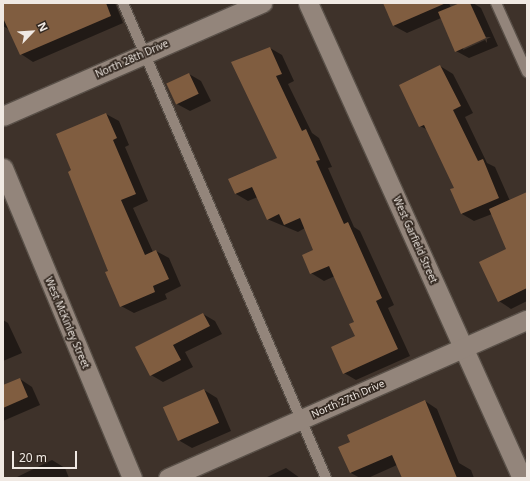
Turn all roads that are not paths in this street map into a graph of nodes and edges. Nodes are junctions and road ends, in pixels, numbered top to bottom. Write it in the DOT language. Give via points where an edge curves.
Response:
graph roads {
  1 [pos="122,3"];
  2 [pos="262,3"];
  3 [pos="308,3"];
  4 [pos="496,3"];
  5 [pos="145,53"];
  6 [pos="527,72"];
  7 [pos="3,116"];
  8 [pos="3,168"];
  9 [pos="527,320"];
  10 [pos="463,348"];
  11 [pos="300,420"];
  12 [pos="132,478"];
  13 [pos="168,478"];
  14 [pos="326,478"];
  15 [pos="522,478"];
  1 -- 5 [label="lane"];
  2 -- 5 [label="street, North 28th Drive"];
  3 -- 10 [label="street, West Garfield Street"];
  4 -- 6 [label="lane"];
  5 -- 7 [label="street, North 28th Drive"];
  5 -- 11 [label="lane"];
  8 -- 12 [label="street, West McKinley Street"];
  9 -- 10 [label="street, North 27th Drive"];
  10 -- 11 [label="street, North 27th Drive"];
  10 -- 15 [label="street, West Garfield Street"];
  11 -- 13 [label="street, North 27th Drive"];
  11 -- 14 [label="lane"];
}
